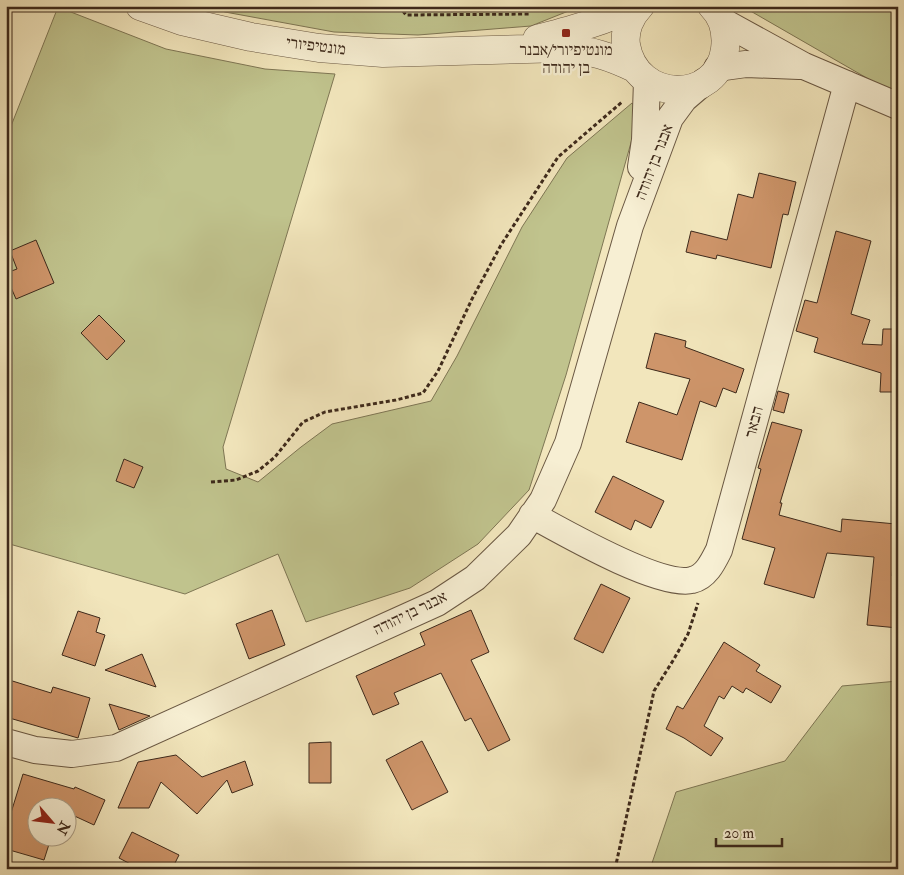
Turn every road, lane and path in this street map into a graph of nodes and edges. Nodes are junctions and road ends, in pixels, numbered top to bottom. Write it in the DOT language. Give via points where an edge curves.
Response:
graph roads {
  1 [pos="140,6"];
  2 [pos="399,6"];
  3 [pos="634,6"];
  4 [pos="640,6"];
  5 [pos="717,11"];
  6 [pos="536,14"];
  7 [pos="497,49"];
  8 [pos="804,66"];
  9 [pos="640,75"];
  10 [pos="711,75"];
  11 [pos="847,84"];
  12 [pos="898,106"];
  13 [pos="630,226"];
  14 [pos="210,482"];
  15 [pos="532,515"];
  16 [pos="709,569"];
  17 [pos="6,742"];
  18 [pos="615,869"];
  1 -- 7 [label="street, מונטיפיורי" via="182,21 320,48 383,53"];
  2 -- 6 [label="path" via="406,15"];
  3 -- 7 [label="street, מונטיפיורי" via="584,27"];
  4 -- 9 [label="street" via="628,25 626,40 628,55"];
  5 -- 8 [label="street"];
  5 -- 10 [label="street" via="726,37 724,54"];
  7 -- 9 [label="street, מונטיפיורי" via="589,50 615,59"];
  8 -- 10 [label="street" via="746,64"];
  8 -- 11 [label="street"];
  9 -- 10 [label="street, מונטיפיורי" via="660,88 676,90 691,88"];
  9 -- 13 [label="street, אבנר בן יהודה" via="645,140"];
  9 -- 14 [label="path" via="558,157 501,245 438,371 422,393 325,412 302,422 275,457 258,471 236,480"];
  10 -- 13 [label="street, אבנר בן יהודה" via="684,99 670,118"];
  11 -- 12 [label="street"];
  11 -- 16 [label="street, הבאר" via="719,550"];
  13 -- 15 [label="street, אבנר בן יהודה" via="568,443 543,500"];
  15 -- 16 [label="street" via="604,553 656,575 679,582 694,580"];
  15 -- 17 [label="street, אבנר בן יהודה" via="519,535 475,578 437,603 116,748 72,754 35,750"];
  16 -- 18 [label="path" via="688,634 654,690"];
}
